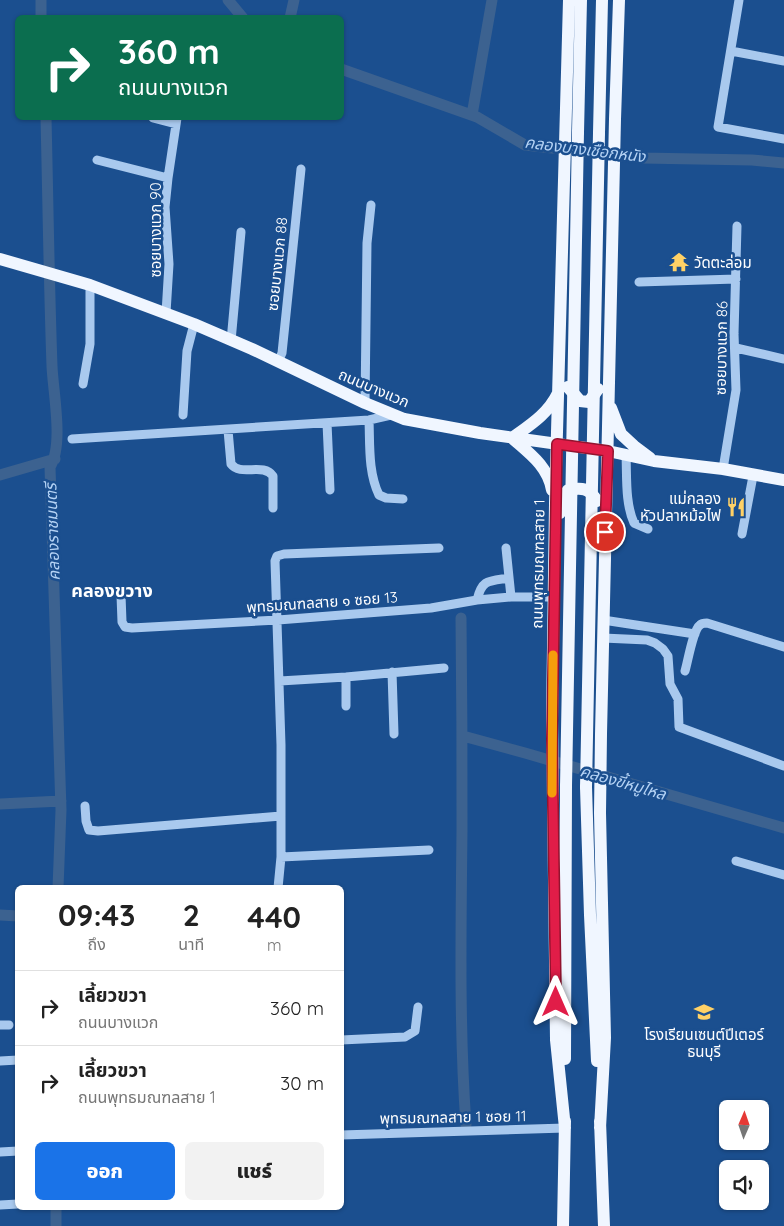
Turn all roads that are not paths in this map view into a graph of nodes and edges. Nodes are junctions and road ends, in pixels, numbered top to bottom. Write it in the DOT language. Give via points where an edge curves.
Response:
graph roads {
  1 [pos="568,0"];
  2 [pos="581,0"];
  3 [pos="602,0"];
  4 [pos="619,0"];
  5 [pos="739,0"];
  6 [pos="731,51"];
  7 [pos="784,61"];
  8 [pos="176,121"];
  9 [pos="784,138"];
  10 [pos="97,160"];
  11 [pos="301,169"];
  12 [pos="168,178"];
  13 [pos="371,205"];
  14 [pos="737,226"];
  15 [pos="240,232"];
  16 [pos="0,259"];
  17 [pos="736,279"];
  18 [pos="639,282"];
  19 [pos="90,285"];
  20 [pos="166,313"];
  21 [pos="611,316"];
  22 [pos="194,324"];
  23 [pos="560,334"];
  24 [pos="232,340"];
  25 [pos="736,348"];
  26 [pos="784,359"];
  27 [pos="278,362"];
  28 [pos="83,384"];
  29 [pos="559,392"];
  30 [pos="365,403"];
  31 [pos="609,404"];
  32 [pos="183,415"];
  33 [pos="391,415"];
  34 [pos="369,420"];
  35 [pos="327,423"];
  36 [pos="228,430"];
  37 [pos="512,438"];
  38 [pos="72,439"];
  39 [pos="557,444"];
  40 [pos="608,451"];
  41 [pos="626,455"];
  42 [pos="654,461"];
  43 [pos="723,469"];
  44 [pos="753,476"];
  45 [pos="784,480"];
  46 [pos="330,490"];
  47 [pos="403,499"];
  48 [pos="555,504"];
  49 [pos="273,508"];
  50 [pos="648,529"];
  51 [pos="742,534"];
  52 [pos="554,540"];
  53 [pos="439,548"];
  54 [pos="506,548"];
  55 [pos="605,548"];
  56 [pos="509,578"];
  57 [pos="121,595"];
  58 [pos="554,596"];
  59 [pos="511,598"];
  60 [pos="477,600"];
  61 [pos="278,620"];
  62 [pos="603,620"];
  63 [pos="695,634"];
  64 [pos="603,638"];
  65 [pos="784,647"];
  66 [pos="444,668"];
  67 [pos="685,671"];
  68 [pos="392,672"];
  69 [pos="346,677"];
  70 [pos="280,681"];
  71 [pos="346,706"];
  72 [pos="394,734"];
  73 [pos="784,766"];
  74 [pos="85,806"];
  75 [pos="281,816"];
  76 [pos="429,850"];
  77 [pos="281,857"];
  78 [pos="736,860"];
  79 [pos="784,875"];
  80 [pos="278,885"];
  81 [pos="418,1006"];
  82 [pos="344,1040"];
  83 [pos="15,1060"];
  84 [pos="0,1061"];
  85 [pos="565,1128"];
  86 [pos="600,1128"];
  87 [pos="344,1135"];
  88 [pos="15,1151"];
  89 [pos="0,1152"];
  90 [pos="15,1204"];
  91 [pos="0,1205"];
  92 [pos="564,1226"];
  93 [pos="604,1226"];
  1 -- 23 [label="main road, ถนนพุทธมณฑลสาย 1"];
  2 -- 85 [label="main road, ถนนพุทธมณฑลสาย 1, bridge" via="566,786"];
  3 -- 86 [label="main road, bridge" via="586,787"];
  4 -- 21 [label="main road"];
  5 -- 6 [label="street"];
  6 -- 7 [label="street"];
  6 -- 9 [label="street" via="718,127"];
  8 -- 12 [label="street, ซอยบางแวก 90"];
  10 -- 12 [label="street"];
  11 -- 27 [label="street, ซอยบางแวก 88" via="282,353"];
  12 -- 20 [label="street, ซอยบางแวก 90" via="165,208 169,280"];
  13 -- 30 [label="street" via="367,243"];
  14 -- 17 [label="street, ซอยบางแวก 86"];
  15 -- 24 [label="street"];
  16 -- 19 [label="main road, ถนนบางแวก"];
  17 -- 18 [label="street"];
  17 -- 25 [label="street, ซอยบางแวก 86"];
  19 -- 20 [label="main road, ถนนบางแวก"];
  19 -- 28 [label="street" via="90,344"];
  20 -- 22 [label="main road, ถนนบางแวก"];
  21 -- 23 [label="main road" via="602,384 589,402 580,401 568,388"];
  21 -- 31 [label="main road"];
  22 -- 24 [label="main road, ถนนบางแวก"];
  22 -- 32 [label="street" via="187,352"];
  23 -- 29 [label="main road, ถนนพุทธมณฑลสาย 1"];
  24 -- 27 [label="main road, ถนนบางแวก"];
  25 -- 26 [label="street"];
  25 -- 43 [label="street, ซอยบางแวก 86" via="736,390"];
  27 -- 30 [label="main road, ถนนบางแวก"];
  29 -- 37 [label="main road" via="542,416"];
  29 -- 39 [label="main road, ถนนพุทธมณฑลสาย 1"];
  30 -- 33 [label="main road, ถนนบางแวก"];
  31 -- 40 [label="main road"];
  31 -- 42 [label="main road" via="622,434"];
  33 -- 34 [label="street"];
  33 -- 37 [label="main road, ถนนบางแวก"];
  34 -- 35 [label="street"];
  34 -- 47 [label="street" via="372,477 378,495"];
  35 -- 36 [label="street"];
  35 -- 46 [label="street"];
  36 -- 38 [label="street"];
  36 -- 49 [label="street" via="233,467 266,470 273,476"];
  37 -- 39 [label="main road, ถนนบางแวก"];
  37 -- 48 [label="main road" via="543,467 550,479"];
  39 -- 40 [label="main road, ถนนบางแวก"];
  39 -- 48 [label="main road, ถนนพุทธมณฑลสาย 1"];
  40 -- 41 [label="main road, ถนนบางแวก"];
  40 -- 55 [label="main road"];
  41 -- 42 [label="main road, ถนนบางแวก"];
  41 -- 50 [label="street" via="631,517 634,523"];
  42 -- 43 [label="main road, ถนนบางแวก"];
  43 -- 44 [label="main road, ถนนบางแวก"];
  44 -- 45 [label="main road, ถนนบางแวก"];
  44 -- 51 [label="street"];
  48 -- 52 [label="main road, ถนนพุทธมณฑลสาย 1"];
  52 -- 55 [label="main road" via="564,498 568,490 580,487 597,499"];
  52 -- 58 [label="main road, ถนนพุทธมณฑลสาย 1"];
  53 -- 61 [label="street" via="277,556"];
  54 -- 56 [label="street"];
  55 -- 62 [label="main road"];
  56 -- 59 [label="street"];
  56 -- 60 [label="street" via="484,584"];
  57 -- 61 [label="street, พุทธมณฑลสาย ๑ ซอย 13" via="125,628"];
  58 -- 59 [label="street, พุทธมณฑลสาย ๑ ซอย 13"];
  58 -- 85 [label="main road, ถนนพุทธมณฑลสาย 1" via="552,796 556,1040"];
  59 -- 60 [label="street, พุทธมณฑลสาย ๑ ซอย 13"];
  60 -- 61 [label="street, พุทธมณฑลสาย ๑ ซอย 13" via="431,608"];
  61 -- 70 [label="street"];
  62 -- 63 [label="street"];
  62 -- 64 [label="main road"];
  63 -- 65 [label="street" via="698,626 707,623"];
  63 -- 67 [label="street"];
  64 -- 73 [label="street" via="647,640 668,656 670,684 678,699 679,728"];
  64 -- 86 [label="main road" via="600,813 605,1038"];
  66 -- 68 [label="street"];
  68 -- 69 [label="street"];
  68 -- 72 [label="street"];
  69 -- 70 [label="street"];
  69 -- 71 [label="street"];
  70 -- 75 [label="street"];
  74 -- 75 [label="street" via="89,830 98,832"];
  75 -- 77 [label="street"];
  76 -- 77 [label="street"];
  77 -- 80 [label="street"];
  78 -- 79 [label="street"];
  81 -- 82 [label="street" via="415,1031 410,1035"];
  83 -- 84 [label="street"];
  85 -- 87 [label="street, พุทธมณฑลสาย 1 ซอย 11"];
  85 -- 92 [label="main road, ถนนพุทธมณฑลสาย 1"];
  86 -- 93 [label="main road"];
  88 -- 89 [label="street"];
  90 -- 91 [label="street"];
}
